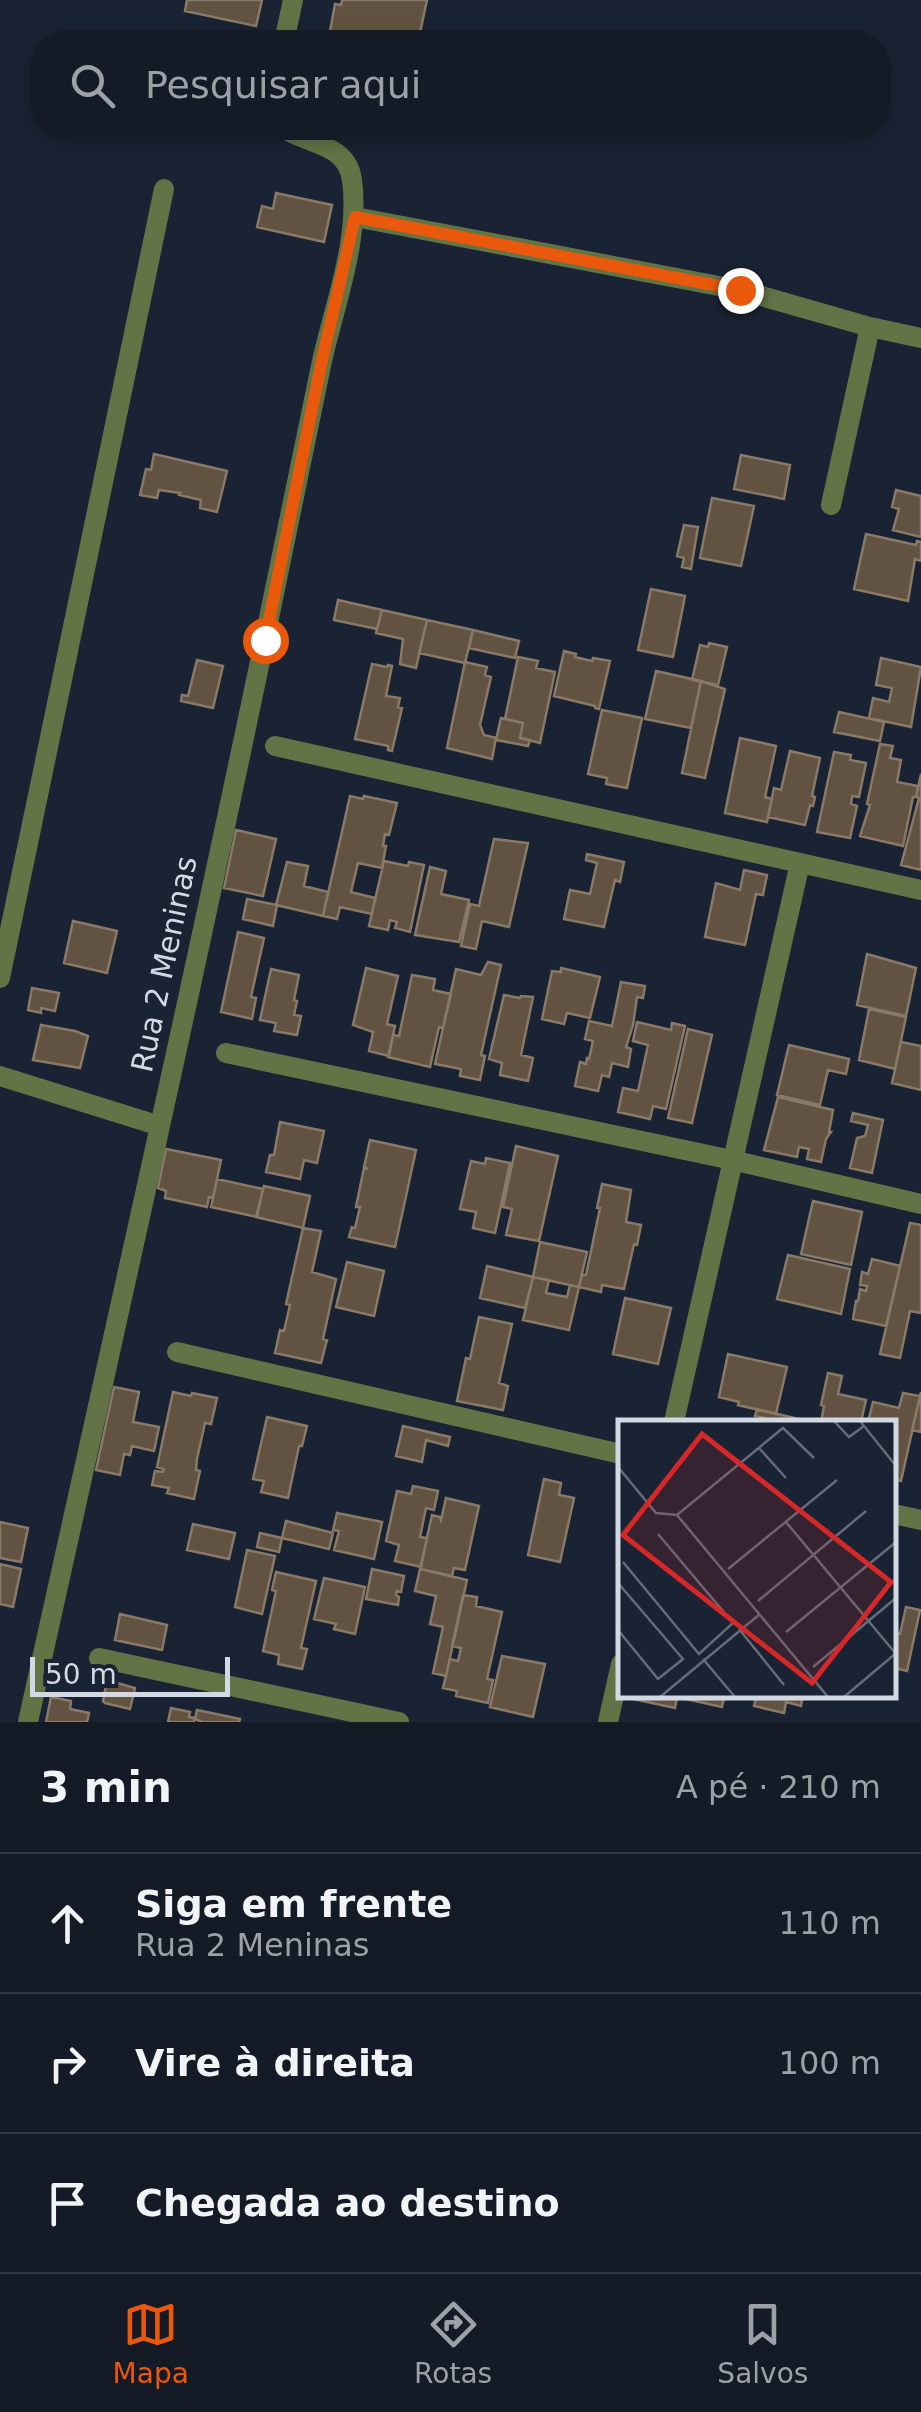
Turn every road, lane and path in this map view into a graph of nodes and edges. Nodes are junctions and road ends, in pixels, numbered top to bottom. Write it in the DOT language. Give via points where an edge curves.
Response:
graph roads {
  1 [pos="294,0"];
  2 [pos="287,30"];
  3 [pos="310,140"];
  4 [pos="164,190"];
  5 [pos="355,217"];
  6 [pos="870,328"];
  7 [pos="921,338"];
  8 [pos="831,505"];
  9 [pos="275,746"];
  10 [pos="800,863"];
  11 [pos="921,890"];
  12 [pos="0,978"];
  13 [pos="226,1054"];
  14 [pos="0,1076"];
  15 [pos="160,1126"];
  16 [pos="732,1160"];
  17 [pos="921,1204"];
  18 [pos="178,1352"];
  19 [pos="674,1420"];
  20 [pos="618,1453"];
  21 [pos="896,1514"];
  22 [pos="921,1520"];
  23 [pos="99,1658"];
  24 [pos="618,1677"];
  25 [pos="28,1722"];
  26 [pos="399,1722"];
  27 [pos="608,1722"];
  1 -- 2 [label="street"];
  3 -- 5 [label="street, Rua 2 Meninas" via="347,163"];
  4 -- 12 [label="street"];
  5 -- 6 [label="street" via="740,290"];
  5 -- 15 [label="street, Rua 2 Meninas"];
  6 -- 7 [label="street"];
  6 -- 8 [label="street"];
  9 -- 10 [label="street"];
  10 -- 11 [label="street"];
  10 -- 16 [label="street"];
  13 -- 16 [label="street"];
  14 -- 15 [label="street"];
  15 -- 25 [label="street, Rua 2 Meninas"];
  16 -- 17 [label="street"];
  16 -- 19 [label="street"];
  18 -- 20 [label="street"];
  21 -- 22 [label="street"];
  23 -- 26 [label="street"];
  24 -- 27 [label="street"];
}
